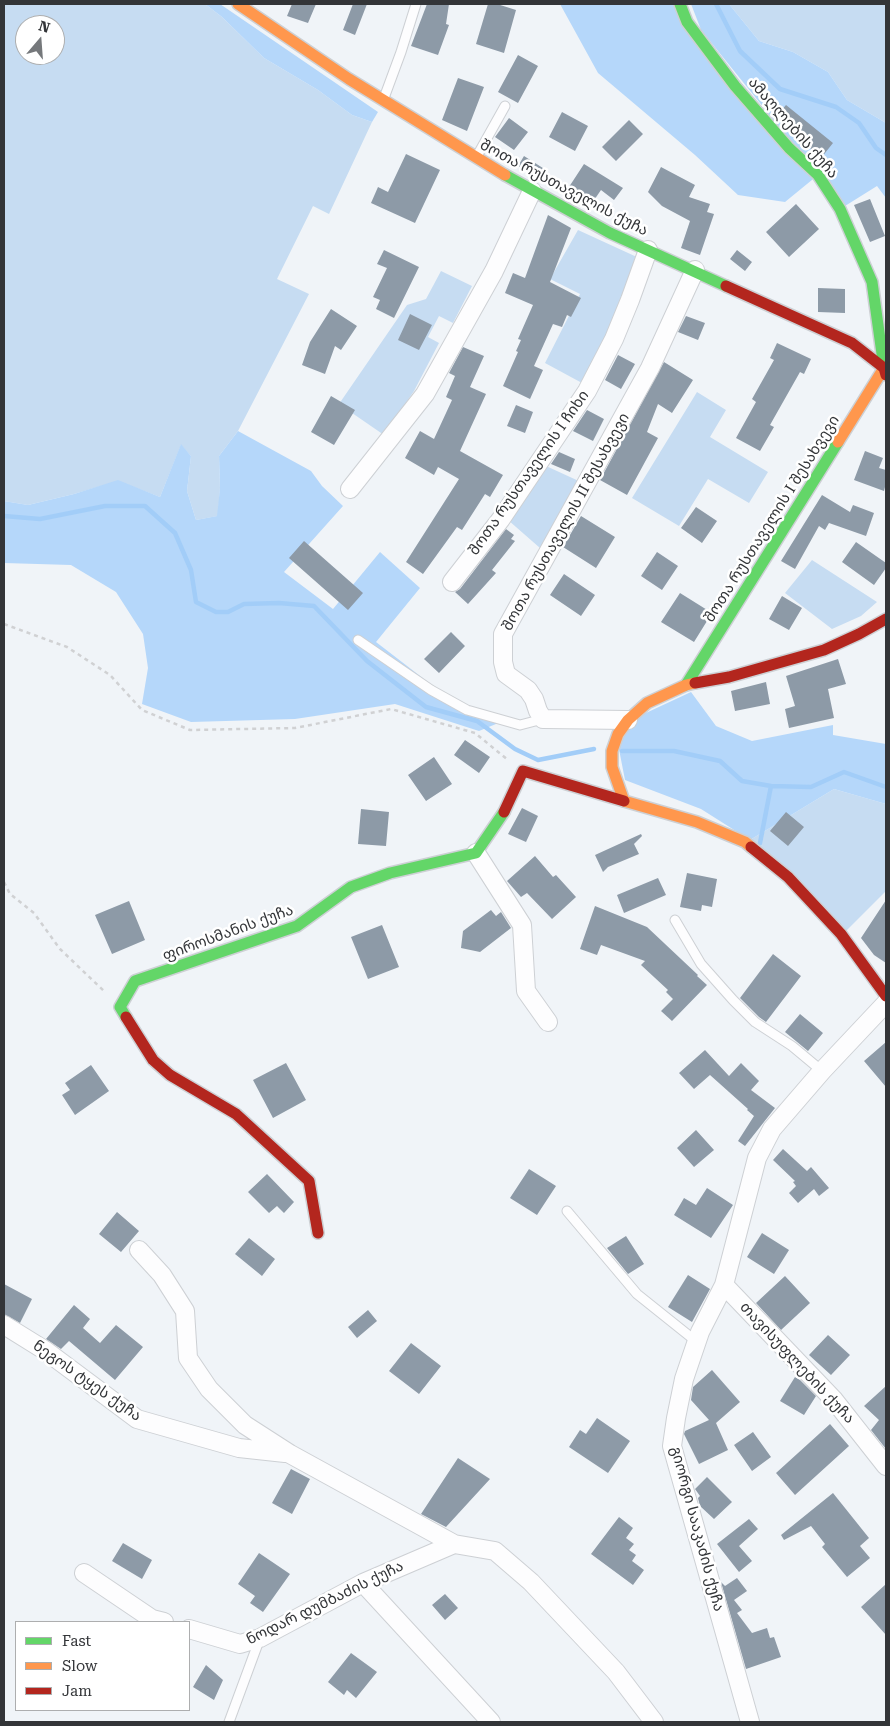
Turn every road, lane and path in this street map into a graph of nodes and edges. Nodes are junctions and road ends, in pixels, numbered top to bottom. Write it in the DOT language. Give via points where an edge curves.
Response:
graph roads {
  1 [pos="238,4"];
  2 [pos="416,4"];
  3 [pos="680,4"];
  4 [pos="383,100"];
  5 [pos="505,106"];
  6 [pos="476,158"];
  7 [pos="532,192"];
  8 [pos="648,250"];
  9 [pos="695,270"];
  10 [pos="885,372"];
  11 [pos="350,489"];
  12 [pos="452,582"];
  13 [pos="886,619"];
  14 [pos="4,624"];
  15 [pos="358,640"];
  16 [pos="686,685"];
  17 [pos="543,719"];
  18 [pos="628,720"];
  19 [pos="523,771"];
  20 [pos="624,801"];
  21 [pos="476,853"];
  22 [pos="4,882"];
  23 [pos="675,920"];
  24 [pos="886,996"];
  25 [pos="886,1003"];
  26 [pos="120,1007"];
  27 [pos="548,1022"];
  28 [pos="822,1071"];
  29 [pos="567,1211"];
  30 [pos="318,1233"];
  31 [pos="140,1250"];
  32 [pos="724,1285"];
  33 [pos="6,1330"];
  34 [pos="697,1342"];
  35 [pos="290,1454"];
  36 [pos="886,1466"];
  37 [pos="454,1544"];
  38 [pos="84,1573"];
  39 [pos="363,1583"];
  40 [pos="160,1621"];
  41 [pos="190,1629"];
  42 [pos="260,1638"];
  43 [pos="229,1722"];
  44 [pos="491,1722"];
  45 [pos="654,1722"];
  46 [pos="750,1722"];
  1 -- 4 [label="street, შოთა რუსთაველის ქუჩა"];
  2 -- 4 [label="lane"];
  3 -- 10 [label="street, ამაღლების ქუჩა" via="687,22 735,86 789,148 818,175 840,209 872,282"];
  4 -- 6 [label="street, შოთა რუსთაველის ქუჩა"];
  5 -- 6 [label="lane"];
  6 -- 7 [label="street, შოთა რუსთაველის ქუჩა"];
  7 -- 8 [label="street, შოთა რუსთაველის ქუჩა"];
  7 -- 11 [label="street" via="494,271 425,394"];
  8 -- 9 [label="street, შოთა რუსთაველის ქუჩა"];
  8 -- 12 [label="street, შოთა რუსთაველის I ჩიხი" via="614,339 587,391 501,519"];
  9 -- 10 [label="street, შოთა რუსთაველის ქუჩა" via="852,343"];
  9 -- 17 [label="street, შოთა რუსთაველის II შესახვევი" via="650,368 503,634 506,674 528,690"];
  10 -- 16 [label="street, შოთა რუსთაველის I შესახვევი"];
  13 -- 16 [label="street" via="824,650 729,677"];
  14 -- 19 [label="path" via="67,647 110,675 142,710 190,730 295,728 391,709 474,733"];
  15 -- 17 [label="lane" via="431,690 467,710 520,725"];
  16 -- 18 [label="street" via="647,703"];
  17 -- 18 [label="street"];
  18 -- 20 [label="street" via="612,751 612,768"];
  19 -- 20 [label="street"];
  19 -- 21 [label="street" via="504,812"];
  20 -- 24 [label="street" via="697,822 745,842 788,877 841,934"];
  21 -- 26 [label="street, ფიროსმანის ქუჩა" via="390,873 351,887 297,926 135,981"];
  21 -- 27 [label="street" via="522,925 526,991"];
  22 -- 26 [label="path" via="10,894 34,913 60,949"];
  23 -- 28 [label="lane" via="701,964 733,1000 755,1022"];
  25 -- 28 [label="street, გიორგი სააკაძის ქუჩა"];
  26 -- 30 [label="street" via="153,1060 170,1075 236,1114 309,1181"];
  28 -- 32 [label="street, გიორგი სააკაძის ქუჩა" via="772,1129 756,1158"];
  29 -- 34 [label="lane" via="637,1294"];
  31 -- 35 [label="street, ნეგოს ტყეს ქუჩა" via="162,1275 185,1311 188,1358 209,1389 245,1425"];
  32 -- 34 [label="street, გიორგი სააკაძის ქუჩა"];
  32 -- 36 [label="street, თავისუფლების ქუჩა" via="834,1400"];
  33 -- 35 [label="street, ნეგოს ტყეს ქუჩა" via="46,1351 137,1420 239,1448"];
  34 -- 46 [label="street, გიორგი სააკაძის ქუჩა" via="684,1379 672,1446"];
  35 -- 37 [label="street, ნეგოს ტყეს ქუჩა"];
  37 -- 39 [label="street, ნოდარ დუმბაძის ქუჩა"];
  37 -- 45 [label="street" via="495,1551 510,1563 616,1672"];
  38 -- 40 [label="street" via="152,1619"];
  39 -- 42 [label="street, ნოდარ დუმბაძის ქუჩა"];
  39 -- 44 [label="street"];
  41 -- 42 [label="street, ნოდარ დუმბაძის ქუჩა" via="240,1644"];
  42 -- 43 [label="lane"];
}
